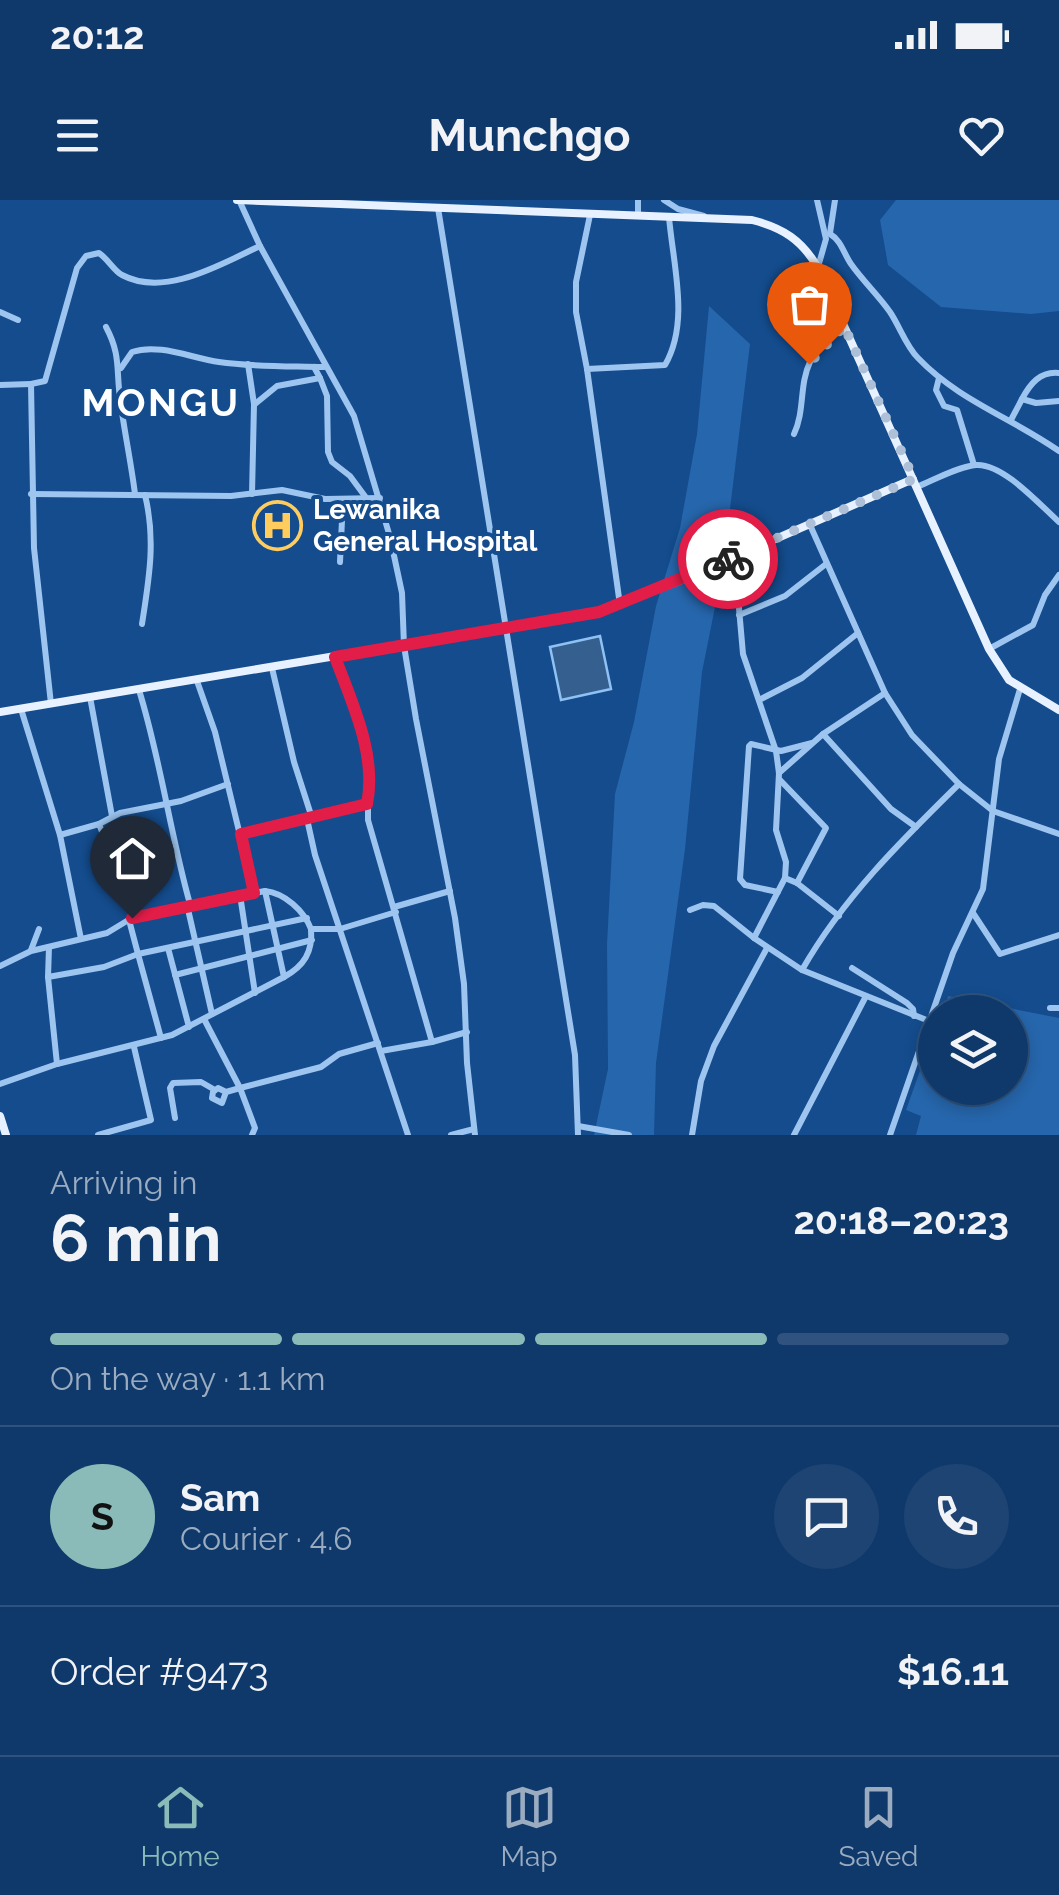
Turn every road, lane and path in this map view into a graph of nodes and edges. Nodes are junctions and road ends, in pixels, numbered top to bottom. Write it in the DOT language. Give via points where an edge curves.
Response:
graph roads {
  1 [pos="238,200"];
  2 [pos="638,200"];
  3 [pos="664,200"];
  4 [pos="818,200"];
  5 [pos="835,200"];
  6 [pos="358,203"];
  7 [pos="438,208"];
  8 [pos="590,215"];
  9 [pos="638,216"];
  10 [pos="670,218"];
  11 [pos="716,218"];
  12 [pos="828,237"];
  13 [pos="260,246"];
  14 [pos="818,268"];
  15 [pos="0,312"];
  16 [pos="18,320"];
  17 [pos="844,326"];
  18 [pos="106,327"];
  19 [pos="248,364"];
  20 [pos="314,367"];
  21 [pos="325,367"];
  22 [pos="120,368"];
  23 [pos="587,369"];
  24 [pos="1059,373"];
  25 [pos="320,378"];
  26 [pos="939,378"];
  27 [pos="31,384"];
  28 [pos="0,385"];
  29 [pos="1022,400"];
  30 [pos="1059,401"];
  31 [pos="254,404"];
  32 [pos="1011,420"];
  33 [pos="794,434"];
  34 [pos="1059,451"];
  35 [pos="974,465"];
  36 [pos="915,483"];
  37 [pos="31,494"];
  38 [pos="135,494"];
  39 [pos="252,494"];
  40 [pos="145,495"];
  41 [pos="380,498"];
  42 [pos="367,499"];
  43 [pos="344,500"];
  44 [pos="1059,522"];
  45 [pos="810,525"];
  46 [pos="726,560"];
  47 [pos="340,562"];
  48 [pos="826,564"];
  49 [pos="1059,575"];
  50 [pos="620,604"];
  51 [pos="739,615"];
  52 [pos="142,624"];
  53 [pos="505,629"];
  54 [pos="858,633"];
  55 [pos="404,646"];
  56 [pos="989,649"];
  57 [pos="335,657"];
  58 [pos="272,668"];
  59 [pos="197,681"];
  60 [pos="1020,689"];
  61 [pos="139,690"];
  62 [pos="885,693"];
  63 [pos="90,697"];
  64 [pos="761,700"];
  65 [pos="51,704"];
  66 [pos="21,709"];
  67 [pos="1059,710"];
  68 [pos="0,712"];
  69 [pos="823,734"];
  70 [pos="812,743"];
  71 [pos="776,750"];
  72 [pos="779,776"];
  73 [pos="228,784"];
  74 [pos="959,784"];
  75 [pos="167,804"];
  76 [pos="367,804"];
  77 [pos="993,811"];
  78 [pos="112,816"];
  79 [pos="310,818"];
  80 [pos="100,824"];
  81 [pos="916,827"];
  82 [pos="241,834"];
  83 [pos="1059,834"];
  84 [pos="60,836"];
  85 [pos="786,862"];
  86 [pos="803,868"];
  87 [pos="785,878"];
  88 [pos="797,883"];
  89 [pos="265,891"];
  90 [pos="450,891"];
  91 [pos="778,892"];
  92 [pos="254,893"];
  93 [pos="240,895"];
  94 [pos="188,905"];
  95 [pos="395,910"];
  96 [pos="690,910"];
  97 [pos="973,913"];
  98 [pos="839,916"];
  99 [pos="132,918"];
  100 [pos="307,918"];
  101 [pos="273,924"];
  102 [pos="39,929"];
  103 [pos="311,929"];
  104 [pos="340,929"];
  105 [pos="246,930"];
  106 [pos="1059,935"];
  107 [pos="754,938"];
  108 [pos="81,939"];
  109 [pos="312,940"];
  110 [pos="196,941"];
  111 [pos="49,947"];
  112 [pos="168,948"];
  113 [pos="278,948"];
  114 [pos="767,948"];
  115 [pos="31,952"];
  116 [pos="138,954"];
  117 [pos="249,954"];
  118 [pos="0,966"];
  119 [pos="202,968"];
  120 [pos="852,968"];
  121 [pos="802,970"];
  122 [pos="175,974"];
  123 [pos="48,977"];
  124 [pos="284,977"];
  125 [pos="255,993"];
  126 [pos="938,995"];
  127 [pos="865,998"];
  128 [pos="212,1014"];
  129 [pos="914,1016"];
  130 [pos="918,1017"];
  131 [pos="204,1019"];
  132 [pos="190,1028"];
  133 [pos="467,1032"];
  134 [pos="161,1038"];
  135 [pos="432,1042"];
  136 [pos="134,1047"];
  137 [pos="380,1047"];
  138 [pos="918,1053"];
  139 [pos="57,1064"];
  140 [pos="0,1084"];
  141 [pos="240,1088"];
  142 [pos="215,1090"];
  143 [pos="226,1092"];
  144 [pos="0,1116"];
  145 [pos="176,1118"];
  146 [pos="578,1126"];
  147 [pos="475,1132"];
  148 [pos="6,1135"];
  149 [pos="98,1135"];
  150 [pos="252,1135"];
  151 [pos="408,1135"];
  152 [pos="451,1135"];
  153 [pos="578,1135"];
  154 [pos="629,1135"];
  155 [pos="692,1135"];
  156 [pos="794,1135"];
  157 [pos="890,1135"];
  1 -- 6 [label="main road"];
  1 -- 13 [label="street"];
  2 -- 9 [label="street"];
  3 -- 11 [label="street"];
  4 -- 12 [label="street"];
  5 -- 12 [label="street"];
  6 -- 7 [label="main road"];
  7 -- 8 [label="main road"];
  7 -- 53 [label="street"];
  8 -- 9 [label="main road"];
  8 -- 23 [label="street" via="575,294"];
  9 -- 10 [label="main road"];
  10 -- 11 [label="main road"];
  10 -- 23 [label="street" via="678,307 671,355 665,365"];
  11 -- 14 [label="main road" via="774,226 796,239"];
  12 -- 14 [label="street"];
  12 -- 26 [label="street" via="836,237 914,354"];
  13 -- 21 [label="street"];
  13 -- 27 [label="street" via="160,283 120,275 100,254 86,256 72,281 44,381"];
  14 -- 17 [label="main road"];
  15 -- 16 [label="street"];
  17 -- 33 [label="street" via="809,364"];
  17 -- 36 [label="main road"];
  18 -- 22 [label="street"];
  19 -- 20 [label="street"];
  19 -- 22 [label="street" via="141,349"];
  19 -- 31 [label="street"];
  20 -- 21 [label="street"];
  20 -- 25 [label="street"];
  21 -- 41 [label="street" via="354,416"];
  22 -- 38 [label="street"];
  23 -- 50 [label="street"];
  24 -- 29 [label="street" via="1046,372"];
  25 -- 31 [label="street" via="277,386"];
  25 -- 42 [label="street" via="330,458"];
  26 -- 32 [label="street"];
  26 -- 35 [label="street" via="937,393 944,406 957,410"];
  27 -- 28 [label="street"];
  27 -- 37 [label="street"];
  29 -- 30 [label="street"];
  29 -- 32 [label="street"];
  31 -- 39 [label="street"];
  32 -- 34 [label="street"];
  35 -- 36 [label="street"];
  35 -- 44 [label="street" via="999,472"];
  36 -- 45 [label="main road"];
  36 -- 56 [label="main road"];
  37 -- 38 [label="street"];
  37 -- 65 [label="street"];
  38 -- 40 [label="street"];
  39 -- 40 [label="street"];
  39 -- 43 [label="street" via="282,490"];
  40 -- 52 [label="street" via="153,537"];
  41 -- 42 [label="street"];
  41 -- 55 [label="street" via="399,577"];
  42 -- 43 [label="street"];
  43 -- 47 [label="street"];
  45 -- 46 [label="main road"];
  45 -- 48 [label="street"];
  46 -- 50 [label="main road"];
  46 -- 51 [label="street"];
  48 -- 51 [label="street" via="785,596"];
  48 -- 54 [label="street"];
  49 -- 56 [label="street" via="1034,625"];
  50 -- 53 [label="main road"];
  51 -- 64 [label="street" via="743,654"];
  53 -- 55 [label="main road"];
  53 -- 146 [label="street" via="575,1055"];
  54 -- 62 [label="street"];
  54 -- 64 [label="street" via="802,678"];
  55 -- 57 [label="main road"];
  55 -- 90 [label="street"];
  56 -- 60 [label="main road"];
  57 -- 58 [label="main road"];
  57 -- 76 [label="street" via="368,756"];
  58 -- 59 [label="main road"];
  58 -- 79 [label="street"];
  59 -- 61 [label="main road"];
  59 -- 73 [label="street"];
  60 -- 67 [label="main road"];
  60 -- 77 [label="street" via="999,759"];
  61 -- 63 [label="main road"];
  61 -- 75 [label="street"];
  62 -- 69 [label="street"];
  62 -- 74 [label="street" via="912,736"];
  63 -- 65 [label="main road"];
  63 -- 78 [label="street"];
  64 -- 71 [label="street"];
  65 -- 66 [label="main road"];
  66 -- 68 [label="main road"];
  66 -- 84 [label="street"];
  69 -- 70 [label="street"];
  69 -- 81 [label="street" via="890,809"];
  70 -- 71 [label="street"];
  70 -- 72 [label="street"];
  71 -- 72 [label="street"];
  71 -- 91 [label="street" via="750,744 739,872 744,885"];
  72 -- 85 [label="street" via="776,830"];
  72 -- 86 [label="street" via="826,828"];
  73 -- 75 [label="street"];
  73 -- 82 [label="street"];
  74 -- 77 [label="street"];
  74 -- 81 [label="street"];
  75 -- 78 [label="street"];
  75 -- 94 [label="street"];
  76 -- 79 [label="street"];
  76 -- 95 [label="street"];
  77 -- 83 [label="street"];
  77 -- 97 [label="street"];
  78 -- 80 [label="street"];
  79 -- 82 [label="street"];
  79 -- 104 [label="street" via="315,856"];
  80 -- 84 [label="street"];
  80 -- 99 [label="street"];
  81 -- 98 [label="street"];
  82 -- 92 [label="street"];
  84 -- 108 [label="street"];
  85 -- 86 [label="street"];
  85 -- 87 [label="street"];
  86 -- 88 [label="street"];
  87 -- 88 [label="street"];
  87 -- 91 [label="street"];
  88 -- 98 [label="street"];
  89 -- 92 [label="street"];
  89 -- 100 [label="street" via="279,894"];
  89 -- 101 [label="street"];
  90 -- 95 [label="street"];
  90 -- 133 [label="street"];
  91 -- 107 [label="street"];
  92 -- 93 [label="street"];
  93 -- 94 [label="street"];
  93 -- 105 [label="street"];
  94 -- 99 [label="street"];
  94 -- 110 [label="street"];
  95 -- 104 [label="street"];
  95 -- 135 [label="street"];
  96 -- 107 [label="street" via="714,906"];
  97 -- 106 [label="street" via="1000,954"];
  97 -- 126 [label="street"];
  98 -- 121 [label="street"];
  99 -- 108 [label="street"];
  99 -- 116 [label="street"];
  100 -- 101 [label="street"];
  100 -- 103 [label="street"];
  101 -- 105 [label="street"];
  101 -- 113 [label="street"];
  102 -- 115 [label="street"];
  103 -- 104 [label="street"];
  103 -- 109 [label="street"];
  104 -- 137 [label="street"];
  105 -- 110 [label="street"];
  105 -- 117 [label="street"];
  107 -- 114 [label="street"];
  108 -- 111 [label="street"];
  109 -- 113 [label="street"];
  109 -- 124 [label="street" via="305,961"];
  110 -- 112 [label="street"];
  110 -- 119 [label="street"];
  111 -- 115 [label="street"];
  111 -- 123 [label="street"];
  112 -- 116 [label="street"];
  112 -- 122 [label="street"];
  113 -- 117 [label="street"];
  113 -- 124 [label="street"];
  114 -- 121 [label="street"];
  114 -- 155 [label="street" via="714,1046"];
  115 -- 118 [label="street"];
  116 -- 123 [label="street"];
  116 -- 134 [label="street"];
  117 -- 119 [label="street"];
  117 -- 125 [label="street"];
  119 -- 122 [label="street"];
  119 -- 128 [label="street"];
  120 -- 129 [label="street" via="907,1002"];
  121 -- 127 [label="street"];
  122 -- 132 [label="street"];
  123 -- 139 [label="street"];
  124 -- 125 [label="street"];
  125 -- 128 [label="street"];
  127 -- 129 [label="street"];
  127 -- 156 [label="street"];
  128 -- 131 [label="street"];
  129 -- 130 [label="street"];
  131 -- 132 [label="street"];
  131 -- 141 [label="street"];
  132 -- 134 [label="street"];
  133 -- 135 [label="street"];
  133 -- 147 [label="street"];
  134 -- 136 [label="street"];
  135 -- 137 [label="street"];
  136 -- 139 [label="street"];
  136 -- 149 [label="street" via="151,1120"];
  137 -- 141 [label="street"];
  137 -- 151 [label="street"];
  138 -- 157 [label="street"];
  139 -- 140 [label="street"];
  141 -- 143 [label="street"];
  141 -- 150 [label="street" via="256,1128"];
  142 -- 143 [label="street"];
  142 -- 143 [label="street" via="212,1098 219,1103"];
  142 -- 145 [label="street" via="201,1082 173,1082"];
  144 -- 148 [label="main road"];
  146 -- 153 [label="street"];
  146 -- 154 [label="street"];
  147 -- 152 [label="street"];
}
